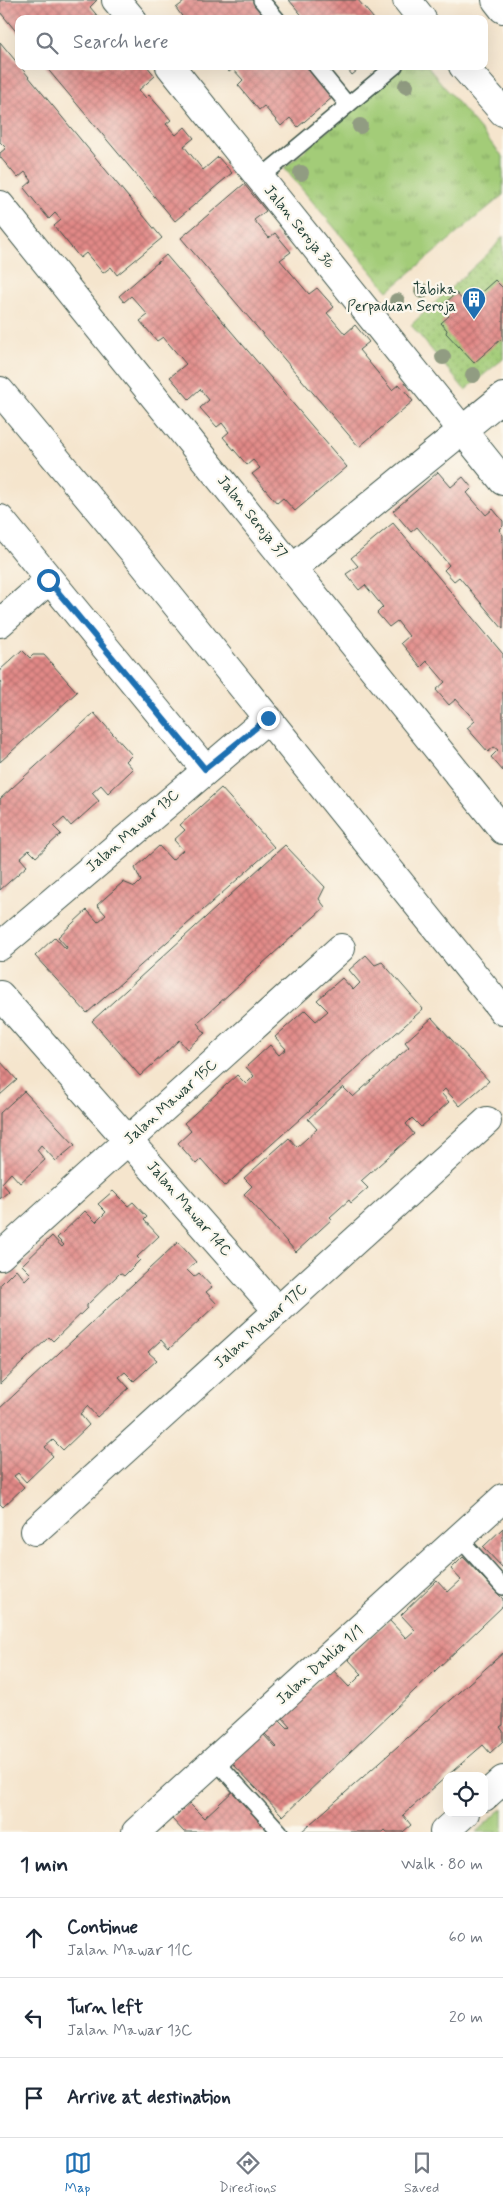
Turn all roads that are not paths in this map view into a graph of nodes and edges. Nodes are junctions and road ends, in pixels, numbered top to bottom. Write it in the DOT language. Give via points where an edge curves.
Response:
graph roads {
  1 [pos="116,0"];
  2 [pos="261,0"];
  3 [pos="407,0"];
  4 [pos="496,0"];
  5 [pos="503,9"];
  6 [pos="129,15"];
  7 [pos="274,15"];
  8 [pos="419,15"];
  9 [pos="173,70"];
  10 [pos="319,70"];
  11 [pos="390,70"];
  12 [pos="466,70"];
  13 [pos="348,105"];
  14 [pos="503,112"];
  15 [pos="260,178"];
  16 [pos="0,205"];
  17 [pos="0,391"];
  18 [pos="503,397"];
  19 [pos="462,431"];
  20 [pos="503,481"];
  21 [pos="0,519"];
  22 [pos="293,568"];
  23 [pos="48,580"];
  24 [pos="0,624"];
  25 [pos="268,718"];
  26 [pos="205,769"];
  27 [pos="502,827"];
  28 [pos="4,936"];
  29 [pos="341,948"];
  30 [pos="0,995"];
  31 [pos="503,1012"];
  32 [pos="487,1121"];
  33 [pos="128,1141"];
  34 [pos="0,1256"];
  35 [pos="278,1311"];
  36 [pos="503,1498"];
  37 [pos="34,1531"];
  38 [pos="459,1538"];
  39 [pos="503,1587"];
  40 [pos="215,1760"];
  41 [pos="503,1780"];
  42 [pos="488,1793"];
  43 [pos="461,1817"];
  44 [pos="136,1832"];
  45 [pos="280,1832"];
  46 [pos="444,1832"];
  1 -- 6 [label="street"];
  2 -- 7 [label="lane"];
  3 -- 8 [label="street"];
  4 -- 5 [label="street"];
  9 -- 15 [label="street, Jalan Seroja 36"];
  10 -- 13 [label="lane"];
  11 -- 13 [label="lane"];
  12 -- 14 [label="street"];
  13 -- 15 [label="lane"];
  15 -- 19 [label="street, Jalan Seroja 36"];
  16 -- 22 [label="street, Jalan Seroja 37"];
  17 -- 25 [label="street"];
  18 -- 19 [label="street"];
  19 -- 20 [label="street, Jalan Seroja 36"];
  19 -- 22 [label="street"];
  21 -- 23 [label="street"];
  22 -- 27 [label="street, Jalan Seroja 37"];
  23 -- 24 [label="street"];
  23 -- 26 [label="street"];
  25 -- 26 [label="street, Jalan Mawar 13C"];
  25 -- 31 [label="street"];
  26 -- 28 [label="street, Jalan Mawar 13C"];
  29 -- 33 [label="street, Jalan Mawar 15C"];
  30 -- 33 [label="street, Jalan Mawar 14C"];
  32 -- 35 [label="street, Jalan Mawar 17C"];
  33 -- 34 [label="street, Jalan Mawar 15C"];
  33 -- 35 [label="street, Jalan Mawar 14C"];
  35 -- 37 [label="street, Jalan Mawar 17C"];
  36 -- 38 [label="street, Jalan Dahlia 1/1"];
  38 -- 39 [label="lane"];
  38 -- 40 [label="street, Jalan Dahlia 1/1"];
  40 -- 44 [label="street, Jalan Dahlia 1/1"];
  40 -- 45 [label="lane"];
  41 -- 42 [label="street"];
  43 -- 46 [label="street"];
}
